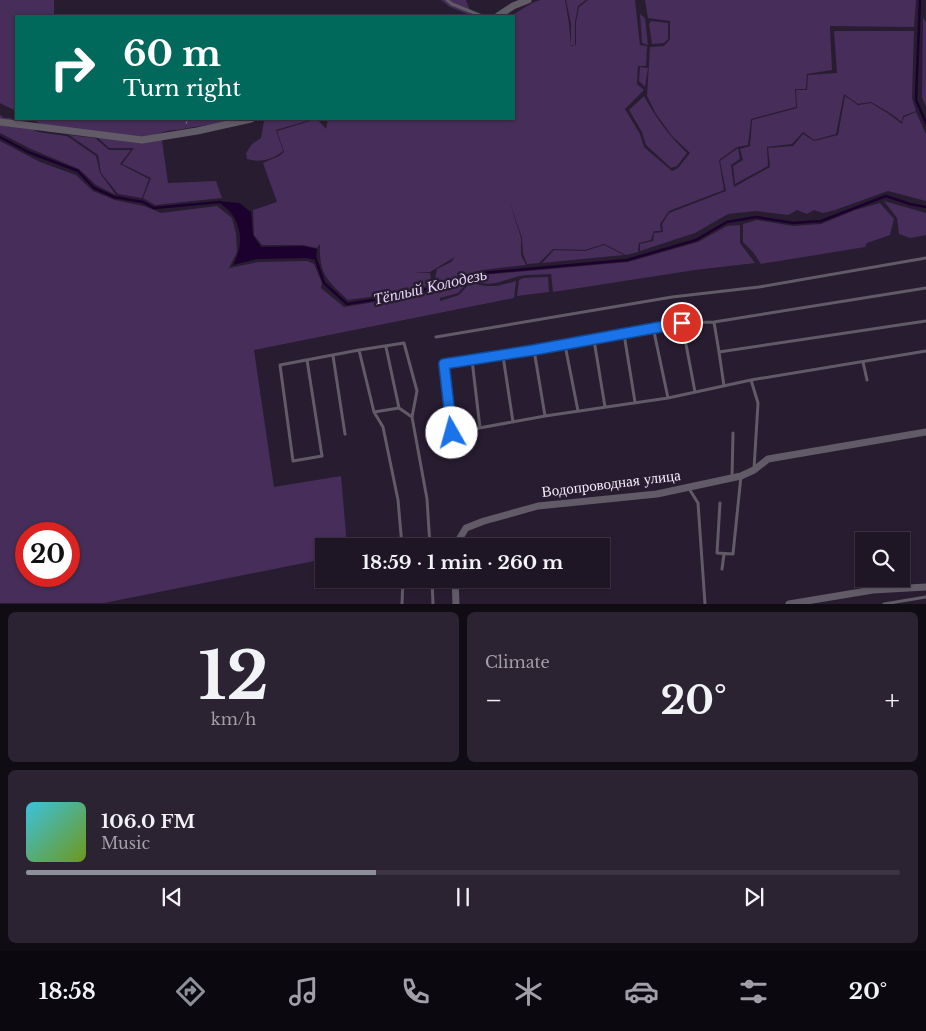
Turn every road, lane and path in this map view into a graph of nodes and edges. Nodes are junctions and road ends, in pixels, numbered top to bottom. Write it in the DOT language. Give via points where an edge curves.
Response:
graph roads {
  1 [pos="447,0"];
  2 [pos="528,0"];
  3 [pos="480,15"];
  4 [pos="500,15"];
  5 [pos="246,120"];
  6 [pos="0,122"];
  7 [pos="926,258"];
  8 [pos="926,288"];
  9 [pos="714,322"];
  10 [pos="926,322"];
  11 [pos="682,323"];
  12 [pos="653,327"];
  13 [pos="624,334"];
  14 [pos="436,337"];
  15 [pos="594,340"];
  16 [pos="565,345"];
  17 [pos="386,346"];
  18 [pos="360,350"];
  19 [pos="534,350"];
  20 [pos="926,351"];
  21 [pos="719,352"];
  22 [pos="333,356"];
  23 [pos="502,356"];
  24 [pos="307,360"];
  25 [pos="472,360"];
  26 [pos="863,362"];
  27 [pos="751,380"];
  28 [pos="868,380"];
  29 [pos="724,386"];
  30 [pos="695,392"];
  31 [pos="668,398"];
  32 [pos="635,402"];
  33 [pos="399,408"];
  34 [pos="605,408"];
  35 [pos="578,411"];
  36 [pos="374,412"];
  37 [pos="412,416"];
  38 [pos="545,416"];
  39 [pos="513,422"];
  40 [pos="480,428"];
  41 [pos="733,432"];
  42 [pos="926,432"];
  43 [pos="346,434"];
  44 [pos="754,470"];
  45 [pos="741,476"];
  46 [pos="732,477"];
  47 [pos="688,487"];
  48 [pos="720,503"];
  49 [pos="401,538"];
  50 [pos="429,538"];
  51 [pos="460,538"];
  52 [pos="724,554"];
  53 [pos="722,569"];
  54 [pos="926,586"];
  55 [pos="403,588"];
  56 [pos="432,588"];
  57 [pos="455,588"];
  58 [pos="926,597"];
  59 [pos="402,604"];
  60 [pos="433,604"];
  61 [pos="456,604"];
  62 [pos="706,604"];
  63 [pos="789,604"];
  64 [pos="884,604"];
  1 -- 3 [label="lane"];
  2 -- 4 [label="street"];
  5 -- 6 [label="street" via="142,140"];
  7 -- 14 [label="lane"];
  8 -- 9 [label="lane"];
  9 -- 11 [label="lane"];
  9 -- 21 [label="lane"];
  10 -- 21 [label="lane"];
  11 -- 12 [label="lane"];
  11 -- 30 [label="lane"];
  12 -- 13 [label="lane"];
  12 -- 31 [label="lane"];
  13 -- 15 [label="lane"];
  13 -- 32 [label="lane"];
  15 -- 16 [label="lane"];
  15 -- 34 [label="lane"];
  16 -- 19 [label="lane"];
  16 -- 35 [label="lane"];
  17 -- 18 [label="lane"];
  17 -- 33 [label="lane"];
  17 -- 37 [label="lane" via="404,343 416,392"];
  18 -- 22 [label="lane"];
  18 -- 36 [label="lane"];
  19 -- 23 [label="lane"];
  19 -- 38 [label="lane"];
  20 -- 26 [label="lane"];
  21 -- 29 [label="lane"];
  22 -- 24 [label="lane"];
  22 -- 43 [label="lane"];
  23 -- 25 [label="lane"];
  23 -- 39 [label="lane"];
  24 -- 24 [label="lane" via="280,365 293,461 322,456"];
  25 -- 40 [label="lane"];
  25 -- 40 [label="lane" via="444,364 452,433"];
  26 -- 27 [label="lane"];
  26 -- 28 [label="lane"];
  27 -- 29 [label="lane"];
  27 -- 44 [label="lane" via="758,403"];
  29 -- 30 [label="lane"];
  30 -- 31 [label="lane"];
  31 -- 32 [label="lane"];
  32 -- 34 [label="lane"];
  33 -- 36 [label="lane"];
  33 -- 37 [label="lane"];
  34 -- 35 [label="lane"];
  35 -- 38 [label="lane"];
  36 -- 49 [label="lane" via="383,427 398,500"];
  37 -- 50 [label="lane" via="427,499"];
  38 -- 39 [label="lane"];
  39 -- 40 [label="lane"];
  41 -- 46 [label="lane"];
  42 -- 44 [label="street, Водопроводная улица" via="768,459"];
  44 -- 45 [label="street, Водопроводная улица"];
  45 -- 46 [label="street, Водопроводная улица"];
  45 -- 52 [label="lane" via="733,554"];
  46 -- 47 [label="street, Водопроводная улица"];
  47 -- 51 [label="street, Водопроводная улица" via="657,494 538,506 466,528"];
  47 -- 62 [label="lane" via="698,503"];
  48 -- 52 [label="lane" via="718,553"];
  52 -- 53 [label="lane"];
  54 -- 63 [label="street" via="873,590"];
  55 -- 59 [label="lane"];
  56 -- 60 [label="lane"];
  57 -- 61 [label="street"];
  58 -- 64 [label="lane"];
}
